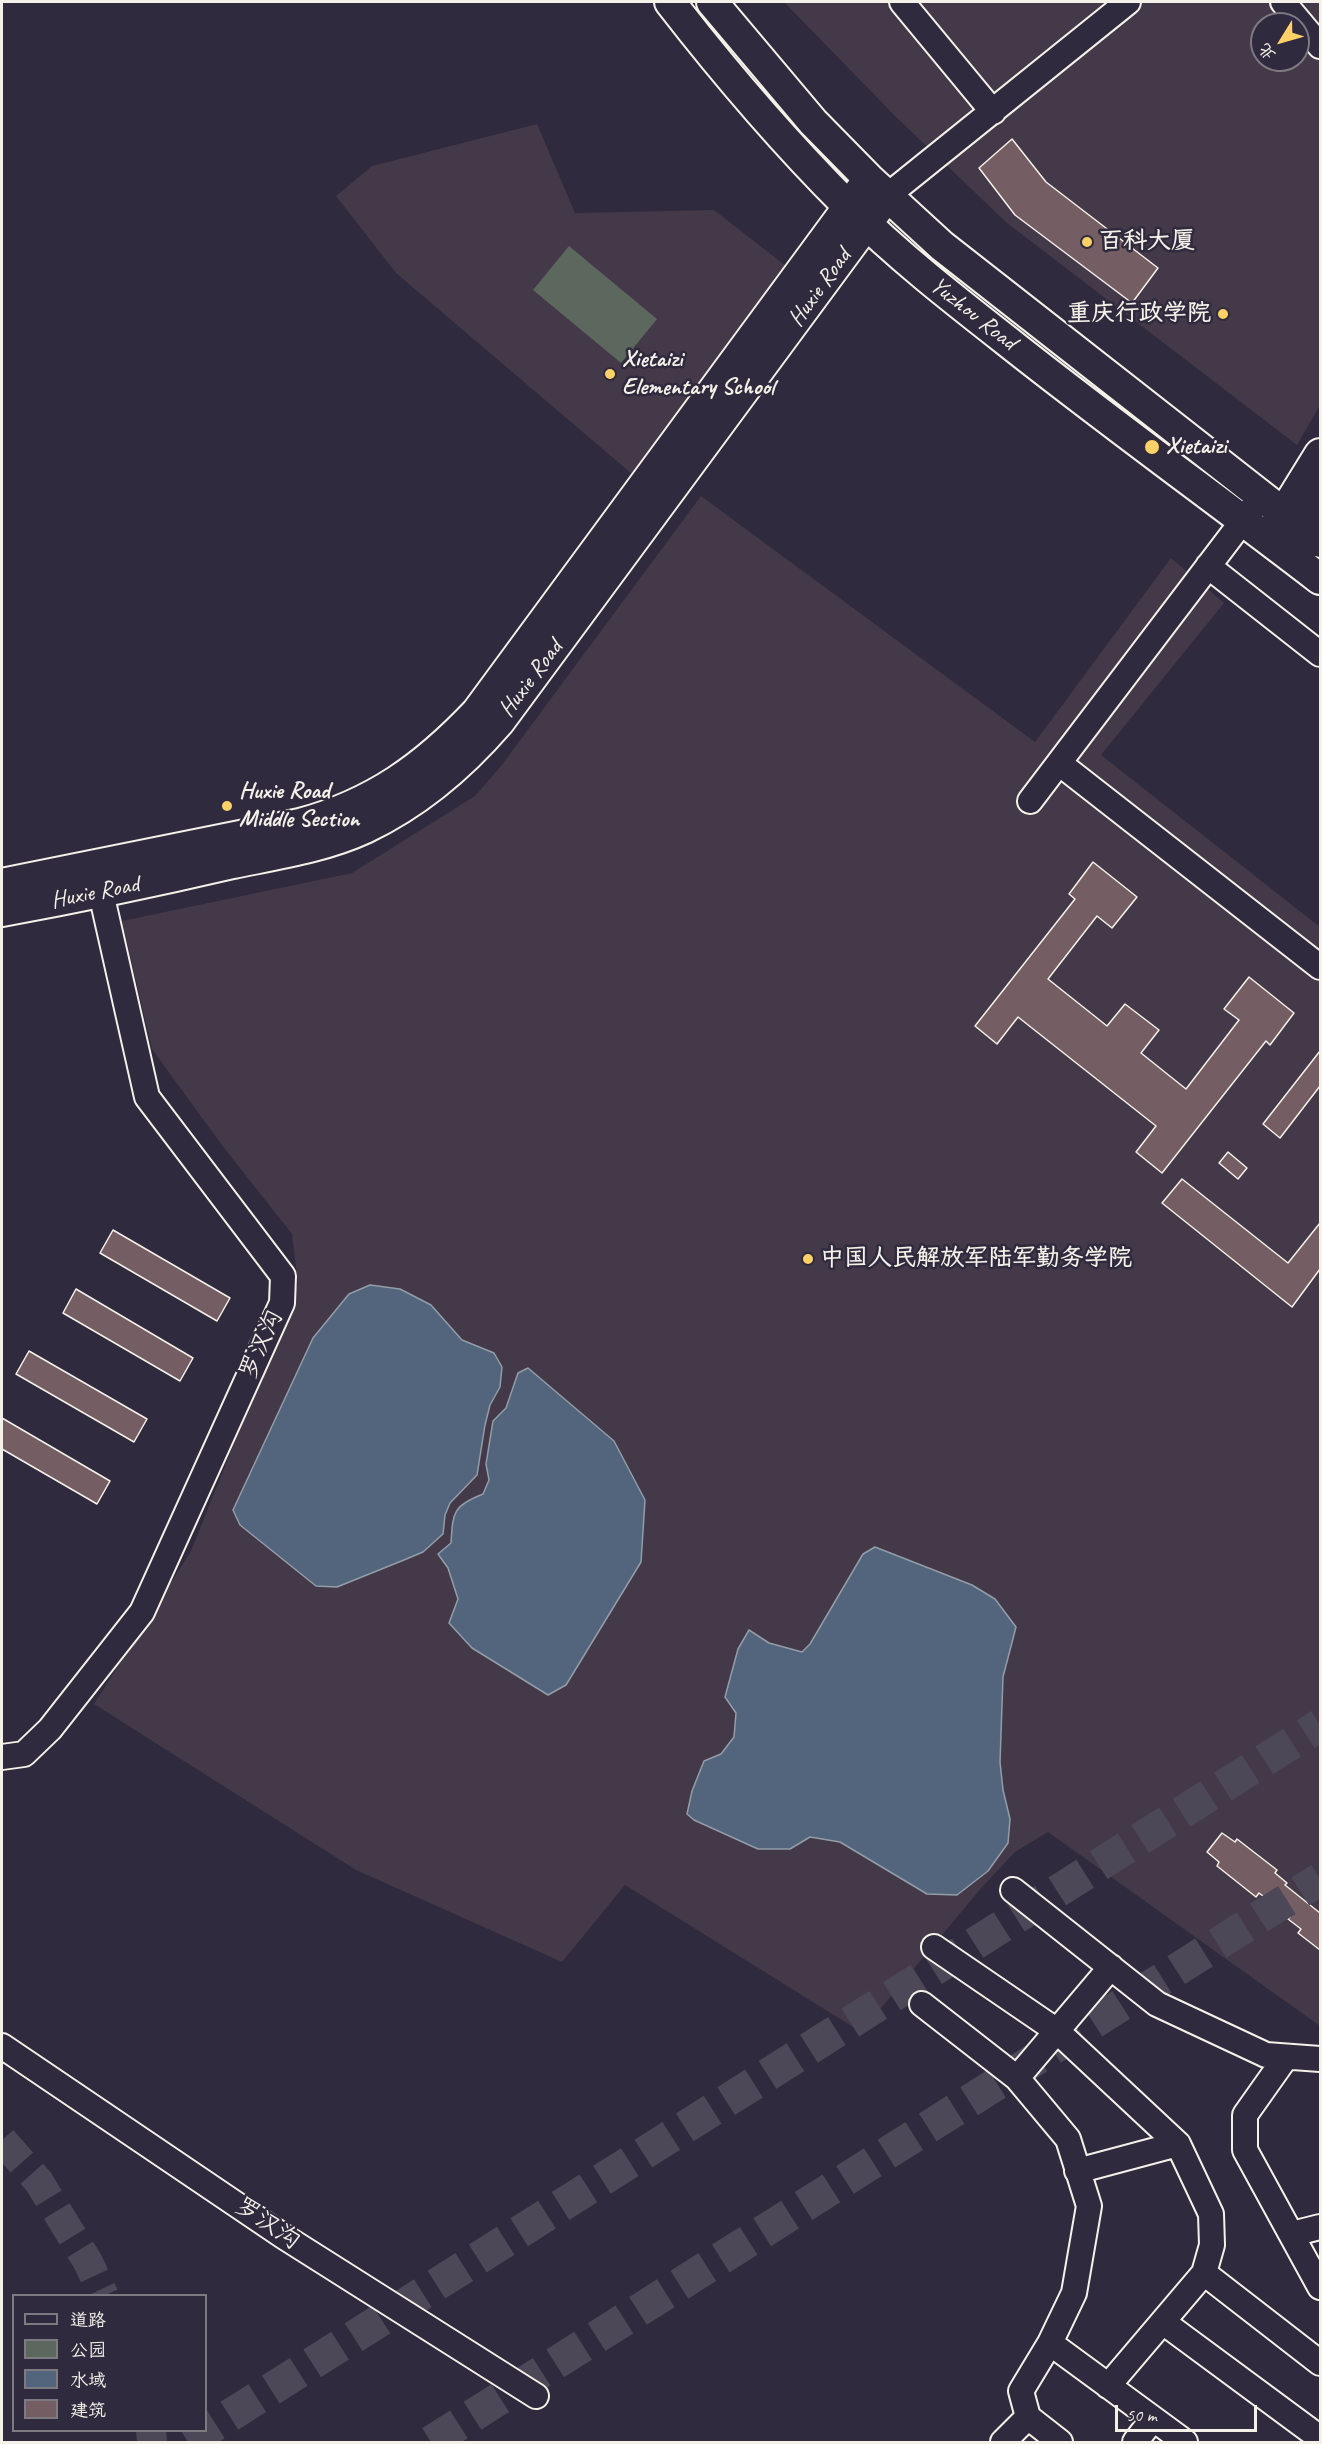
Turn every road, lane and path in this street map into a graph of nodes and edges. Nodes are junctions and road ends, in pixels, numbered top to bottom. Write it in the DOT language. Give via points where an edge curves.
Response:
graph roads {
  1 [pos="670,2"];
  2 [pos="712,2"];
  3 [pos="902,2"];
  4 [pos="1128,2"];
  5 [pos="1283,2"];
  6 [pos="1320,46"];
  7 [pos="993,112"];
  8 [pos="878,188"];
  9 [pos="858,215"];
  10 [pos="1320,454"];
  11 [pos="1320,494"];
  12 [pos="1291,520"];
  13 [pos="1243,521"];
  14 [pos="1276,545"];
  15 [pos="1209,566"];
  16 [pos="1320,579"];
  17 [pos="1320,654"];
  18 [pos="1059,763"];
  19 [pos="1030,801"];
  20 [pos="98,879"];
  21 [pos="2,884"];
  22 [pos="2,911"];
  23 [pos="1320,967"];
  24 [pos="2,1757"];
  25 [pos="1012,1890"];
  26 [pos="934,1947"];
  27 [pos="1111,1967"];
  28 [pos="922,2004"];
  29 [pos="1057,2031"];
  30 [pos="2,2046"];
  31 [pos="1286,2056"];
  32 [pos="1320,2059"];
  33 [pos="1017,2078"];
  34 [pos="1178,2144"];
  35 [pos="1077,2171"];
  36 [pos="1320,2227"];
  37 [pos="1292,2234"];
  38 [pos="1204,2273"];
  39 [pos="1320,2288"];
  40 [pos="1163,2322"];
  41 [pos="1050,2343"];
  42 [pos="1320,2363"];
  43 [pos="1108,2386"];
  44 [pos="536,2396"];
  45 [pos="1028,2417"];
  46 [pos="1153,2419"];
  47 [pos="1320,2438"];
  48 [pos="1003,2442"];
  49 [pos="1060,2442"];
  50 [pos="1135,2442"];
  51 [pos="1185,2442"];
  1 -- 9 [label="main road, Yuzhou Road" via="752,103"];
  2 -- 8 [label="main road, Yuzhou Road" via="813,122"];
  3 -- 7 [label="street"];
  4 -- 7 [label="street"];
  5 -- 6 [label="street"];
  7 -- 8 [label="street"];
  8 -- 9 [label="main road, Huxie Road"];
  8 -- 12 [label="main road, Yuzhou Road" via="942,246"];
  9 -- 13 [label="main road, Yuzhou Road" via="923,274 1050,375"];
  9 -- 20 [label="main road, Huxie Road" via="499,722 470,755 398,810 338,839"];
  10 -- 12 [label="main road"];
  11 -- 12 [label="main road"];
  12 -- 13 [label="street"];
  12 -- 14 [label="main road"];
  13 -- 14 [label="main road, Yuzhou Road"];
  13 -- 15 [label="street"];
  14 -- 16 [label="main road, Yuzhou Road"];
  15 -- 17 [label="street"];
  15 -- 18 [label="street"];
  18 -- 19 [label="street"];
  18 -- 23 [label="street"];
  20 -- 21 [label="main road, Huxie Road"];
  20 -- 22 [label="main road, Huxie Road"];
  20 -- 24 [label="street, 罗汉沟" via="147,1097 283,1276 282,1303 142,1612 50,1729 24,1754"];
  25 -- 27 [label="street"];
  26 -- 29 [label="street"];
  27 -- 29 [label="street"];
  27 -- 31 [label="street" via="1157,2004 1266,2055"];
  28 -- 33 [label="street"];
  29 -- 33 [label="street"];
  29 -- 34 [label="street"];
  30 -- 44 [label="street, 罗汉沟" via="284,2236"];
  31 -- 32 [label="street"];
  31 -- 37 [label="street" via="1245,2115 1245,2150"];
  33 -- 35 [label="street" via="1068,2139"];
  34 -- 35 [label="street"];
  34 -- 38 [label="street" via="1211,2214 1212,2245"];
  35 -- 41 [label="street" via="1089,2206 1074,2293"];
  36 -- 37 [label="street"];
  37 -- 39 [label="street"];
  38 -- 40 [label="street"];
  38 -- 42 [label="street"];
  40 -- 43 [label="street"];
  40 -- 47 [label="street"];
  41 -- 43 [label="street"];
  41 -- 45 [label="street" via="1021,2391"];
  43 -- 46 [label="street"];
  45 -- 48 [label="street"];
  45 -- 49 [label="street"];
  46 -- 50 [label="street"];
  46 -- 51 [label="street"];
}
